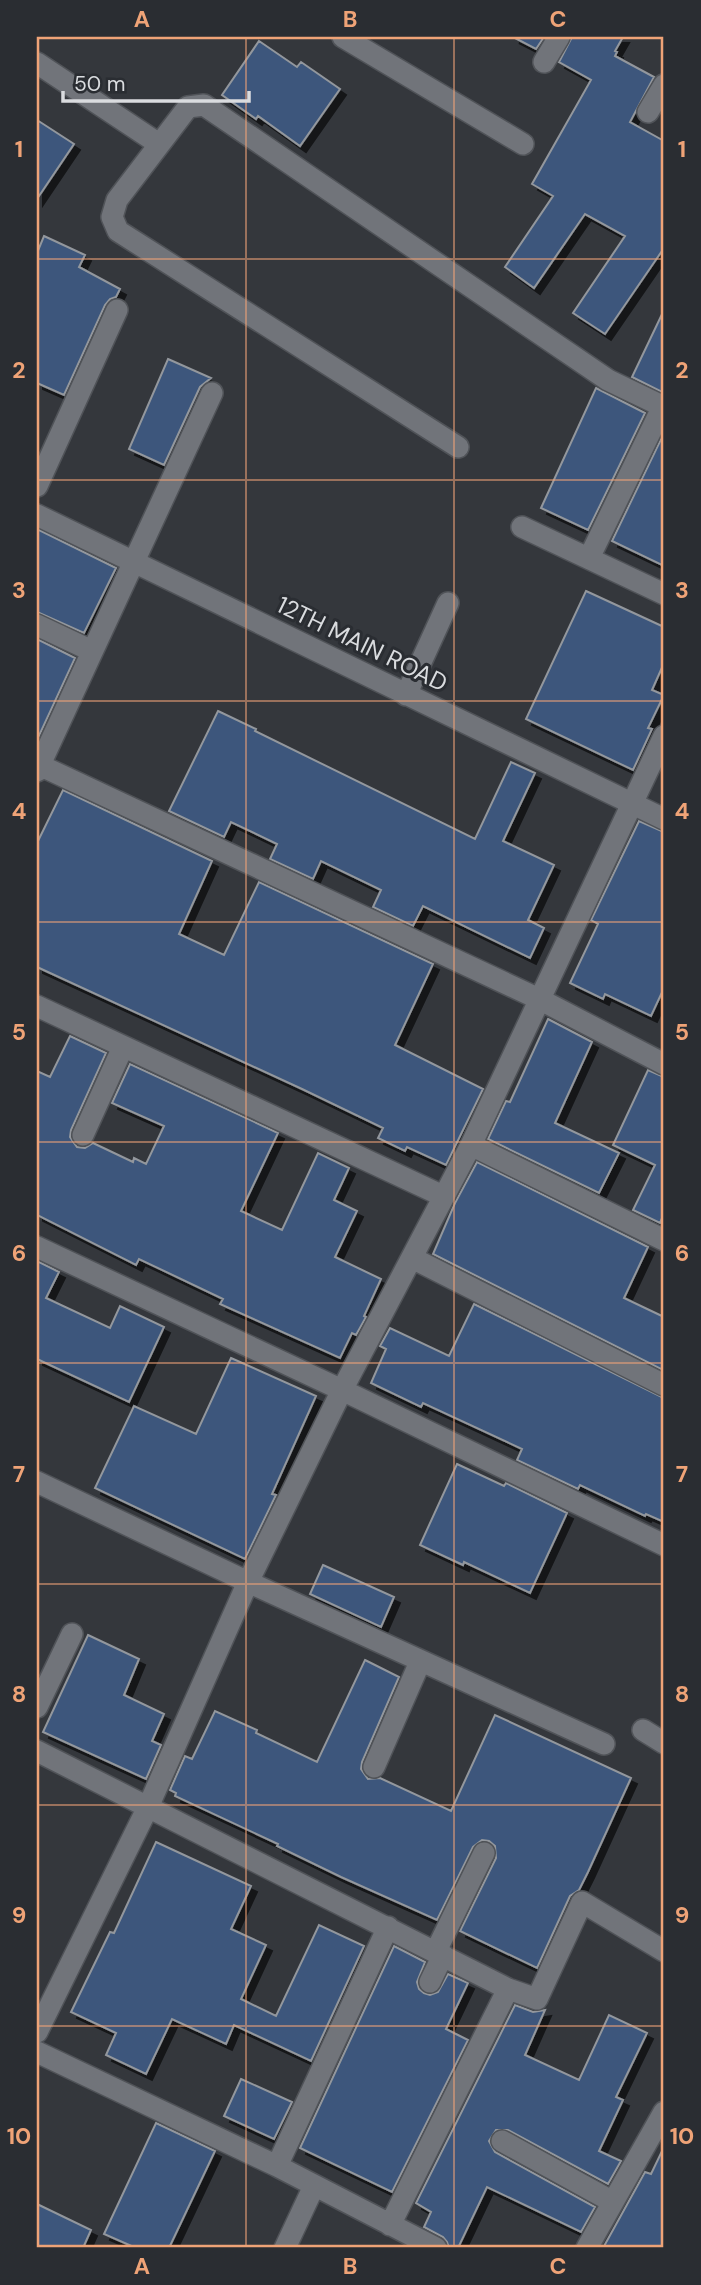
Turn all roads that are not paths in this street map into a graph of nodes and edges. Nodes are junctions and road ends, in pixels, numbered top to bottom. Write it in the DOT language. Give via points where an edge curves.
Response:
graph roads {
  1 [pos="343,37"];
  2 [pos="559,37"];
  3 [pos="544,62"];
  4 [pos="37,63"];
  5 [pos="664,85"];
  6 [pos="648,112"];
  7 [pos="159,144"];
  8 [pos="523,144"];
  9 [pos="117,310"];
  10 [pos="212,393"];
  11 [pos="664,406"];
  12 [pos="458,447"];
  13 [pos="37,486"];
  14 [pos="37,515"];
  15 [pos="522,527"];
  16 [pos="589,558"];
  17 [pos="134,562"];
  18 [pos="664,594"];
  19 [pos="448,603"];
  20 [pos="37,625"];
  21 [pos="92,651"];
  22 [pos="406,695"];
  23 [pos="664,736"];
  24 [pos="38,766"];
  25 [pos="631,803"];
  26 [pos="664,819"];
  27 [pos="538,999"];
  28 [pos="37,1006"];
  29 [pos="123,1047"];
  30 [pos="664,1064"];
  31 [pos="83,1135"];
  32 [pos="471,1145"];
  33 [pos="443,1196"];
  34 [pos="664,1240"];
  35 [pos="37,1247"];
  36 [pos="412,1258"];
  37 [pos="664,1384"];
  38 [pos="342,1390"];
  39 [pos="37,1482"];
  40 [pos="664,1545"];
  41 [pos="248,1582"];
  42 [pos="72,1633"];
  43 [pos="421,1662"];
  44 [pos="37,1707"];
  45 [pos="643,1730"];
  46 [pos="664,1743"];
  47 [pos="604,1744"];
  48 [pos="37,1751"];
  49 [pos="374,1768"];
  50 [pos="148,1807"];
  51 [pos="484,1853"];
  52 [pos="388,1927"];
  53 [pos="664,1951"];
  54 [pos="440,1953"];
  55 [pos="430,1982"];
  56 [pos="508,1989"];
  57 [pos="37,2032"];
  58 [pos="37,2052"];
  59 [pos="664,2112"];
  60 [pos="502,2141"];
  61 [pos="277,2166"];
  62 [pos="314,2186"];
  63 [pos="613,2202"];
  64 [pos="399,2236"];
  65 [pos="285,2248"];
  66 [pos="436,2248"];
  67 [pos="587,2248"];
  1 -- 8 [label="street"];
  2 -- 3 [label="street"];
  4 -- 7 [label="street"];
  5 -- 6 [label="street"];
  7 -- 11 [label="street" via="188,107 204,105 608,380"];
  7 -- 12 [label="street" via="117,200 112,217 118,231"];
  9 -- 13 [label="street"];
  10 -- 17 [label="street"];
  11 -- 16 [label="street"];
  14 -- 17 [label="street, 12TH MAIN ROAD"];
  15 -- 16 [label="street"];
  16 -- 18 [label="street"];
  17 -- 21 [label="street"];
  17 -- 22 [label="street, 12TH MAIN ROAD"];
  19 -- 22 [label="street"];
  20 -- 21 [label="street"];
  21 -- 24 [label="street"];
  22 -- 25 [label="street, 12TH MAIN ROAD"];
  23 -- 25 [label="street"];
  24 -- 27 [label="street"];
  25 -- 26 [label="street, 12TH MAIN ROAD"];
  25 -- 27 [label="street"];
  27 -- 30 [label="street"];
  27 -- 32 [label="street"];
  28 -- 29 [label="street"];
  29 -- 31 [label="street"];
  29 -- 33 [label="street"];
  32 -- 33 [label="street"];
  32 -- 34 [label="street"];
  33 -- 36 [label="street"];
  35 -- 38 [label="street"];
  36 -- 37 [label="street"];
  36 -- 38 [label="street"];
  38 -- 40 [label="street"];
  38 -- 41 [label="street"];
  39 -- 41 [label="street"];
  41 -- 43 [label="street"];
  41 -- 50 [label="street"];
  42 -- 44 [label="street"];
  43 -- 47 [label="street"];
  43 -- 49 [label="street"];
  45 -- 46 [label="street"];
  48 -- 50 [label="street"];
  50 -- 52 [label="street"];
  50 -- 57 [label="street"];
  51 -- 54 [label="street"];
  52 -- 54 [label="street"];
  52 -- 61 [label="street"];
  53 -- 56 [label="street" via="582,1902 537,1999"];
  54 -- 55 [label="street"];
  54 -- 56 [label="street"];
  56 -- 64 [label="street"];
  58 -- 61 [label="street"];
  59 -- 63 [label="street"];
  60 -- 63 [label="street"];
  61 -- 62 [label="street"];
  62 -- 64 [label="street"];
  62 -- 65 [label="street"];
  63 -- 67 [label="street"];
  64 -- 66 [label="street"];
}
